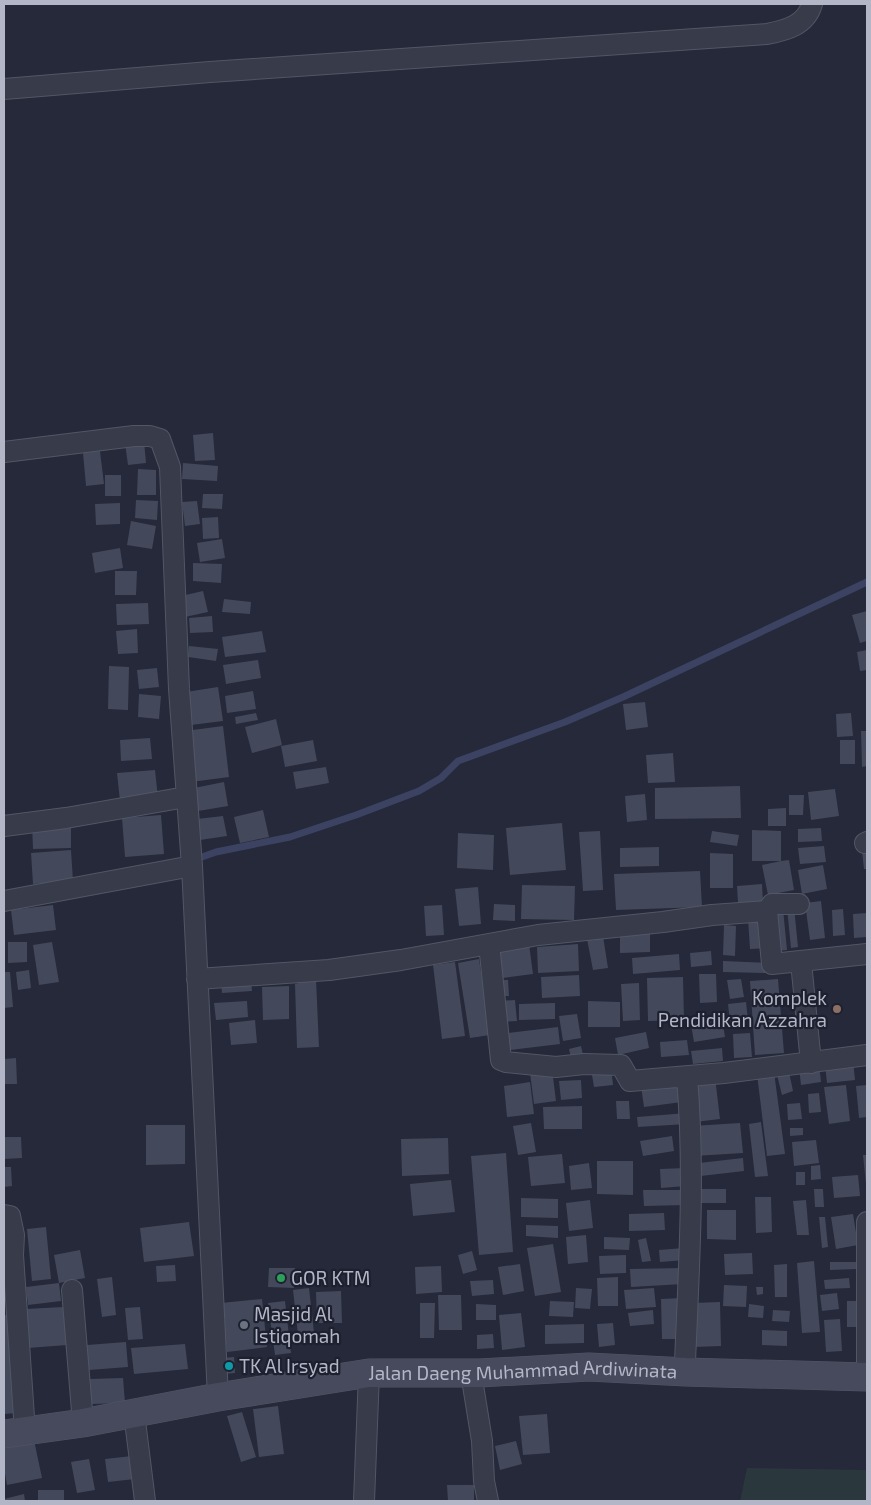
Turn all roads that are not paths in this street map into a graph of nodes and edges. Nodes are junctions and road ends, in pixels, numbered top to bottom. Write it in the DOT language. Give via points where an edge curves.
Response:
graph roads {
  1 [pos="812,4"];
  2 [pos="4,89"];
  3 [pos="4,452"];
  4 [pos="186,797"];
  5 [pos="4,826"];
  6 [pos="192,866"];
  7 [pos="4,902"];
  8 [pos="798,904"];
  9 [pos="767,911"];
  10 [pos="489,944"];
  11 [pos="867,954"];
  12 [pos="801,962"];
  13 [pos="197,979"];
  14 [pos="867,1055"];
  15 [pos="811,1063"];
  16 [pos="686,1077"];
  17 [pos="4,1215"];
  18 [pos="867,1222"];
  19 [pos="72,1290"];
  20 [pos="686,1372"];
  21 [pos="369,1373"];
  22 [pos="471,1373"];
  23 [pos="867,1377"];
  24 [pos="218,1397"];
  25 [pos="134,1413"];
  26 [pos="83,1423"];
  27 [pos="14,1433"];
  28 [pos="145,1501"];
  29 [pos="364,1501"];
  30 [pos="488,1501"];
  1 -- 2 [label="street" via="801,22 767,34"];
  3 -- 4 [label="street" via="134,436 160,439 170,467"];
  4 -- 5 [label="street"];
  4 -- 6 [label="street"];
  6 -- 7 [label="street"];
  6 -- 13 [label="street"];
  8 -- 9 [label="street" via="772,904"];
  9 -- 10 [label="street" via="538,935"];
  9 -- 12 [label="street" via="772,964"];
  10 -- 13 [label="street" via="329,970"];
  10 -- 16 [label="street" via="500,1060 556,1067 621,1065 630,1081"];
  11 -- 12 [label="street"];
  12 -- 15 [label="street"];
  13 -- 24 [label="street"];
  14 -- 15 [label="street"];
  15 -- 16 [label="street"];
  16 -- 20 [label="street" via="691,1209"];
  17 -- 27 [label="street" via="10,1216 14,1235"];
  18 -- 23 [label="street"];
  19 -- 26 [label="street"];
  20 -- 22 [label="main road, Jalan Daeng Muhammad Ardiwinata" via="589,1367"];
  20 -- 23 [label="main road, Jalan Daeng Muhammad Ardiwinata"];
  21 -- 22 [label="main road, Jalan Daeng Muhammad Ardiwinata"];
  21 -- 24 [label="main road, Jalan Daeng Muhammad Ardiwinata"];
  21 -- 29 [label="street"];
  22 -- 30 [label="street"];
  24 -- 25 [label="main road, Jalan Daeng Muhammad Ardiwinata"];
  25 -- 26 [label="main road, Jalan Daeng Muhammad Ardiwinata"];
  25 -- 28 [label="street"];
  26 -- 27 [label="main road, Jalan Daeng Muhammad Ardiwinata"];
}
